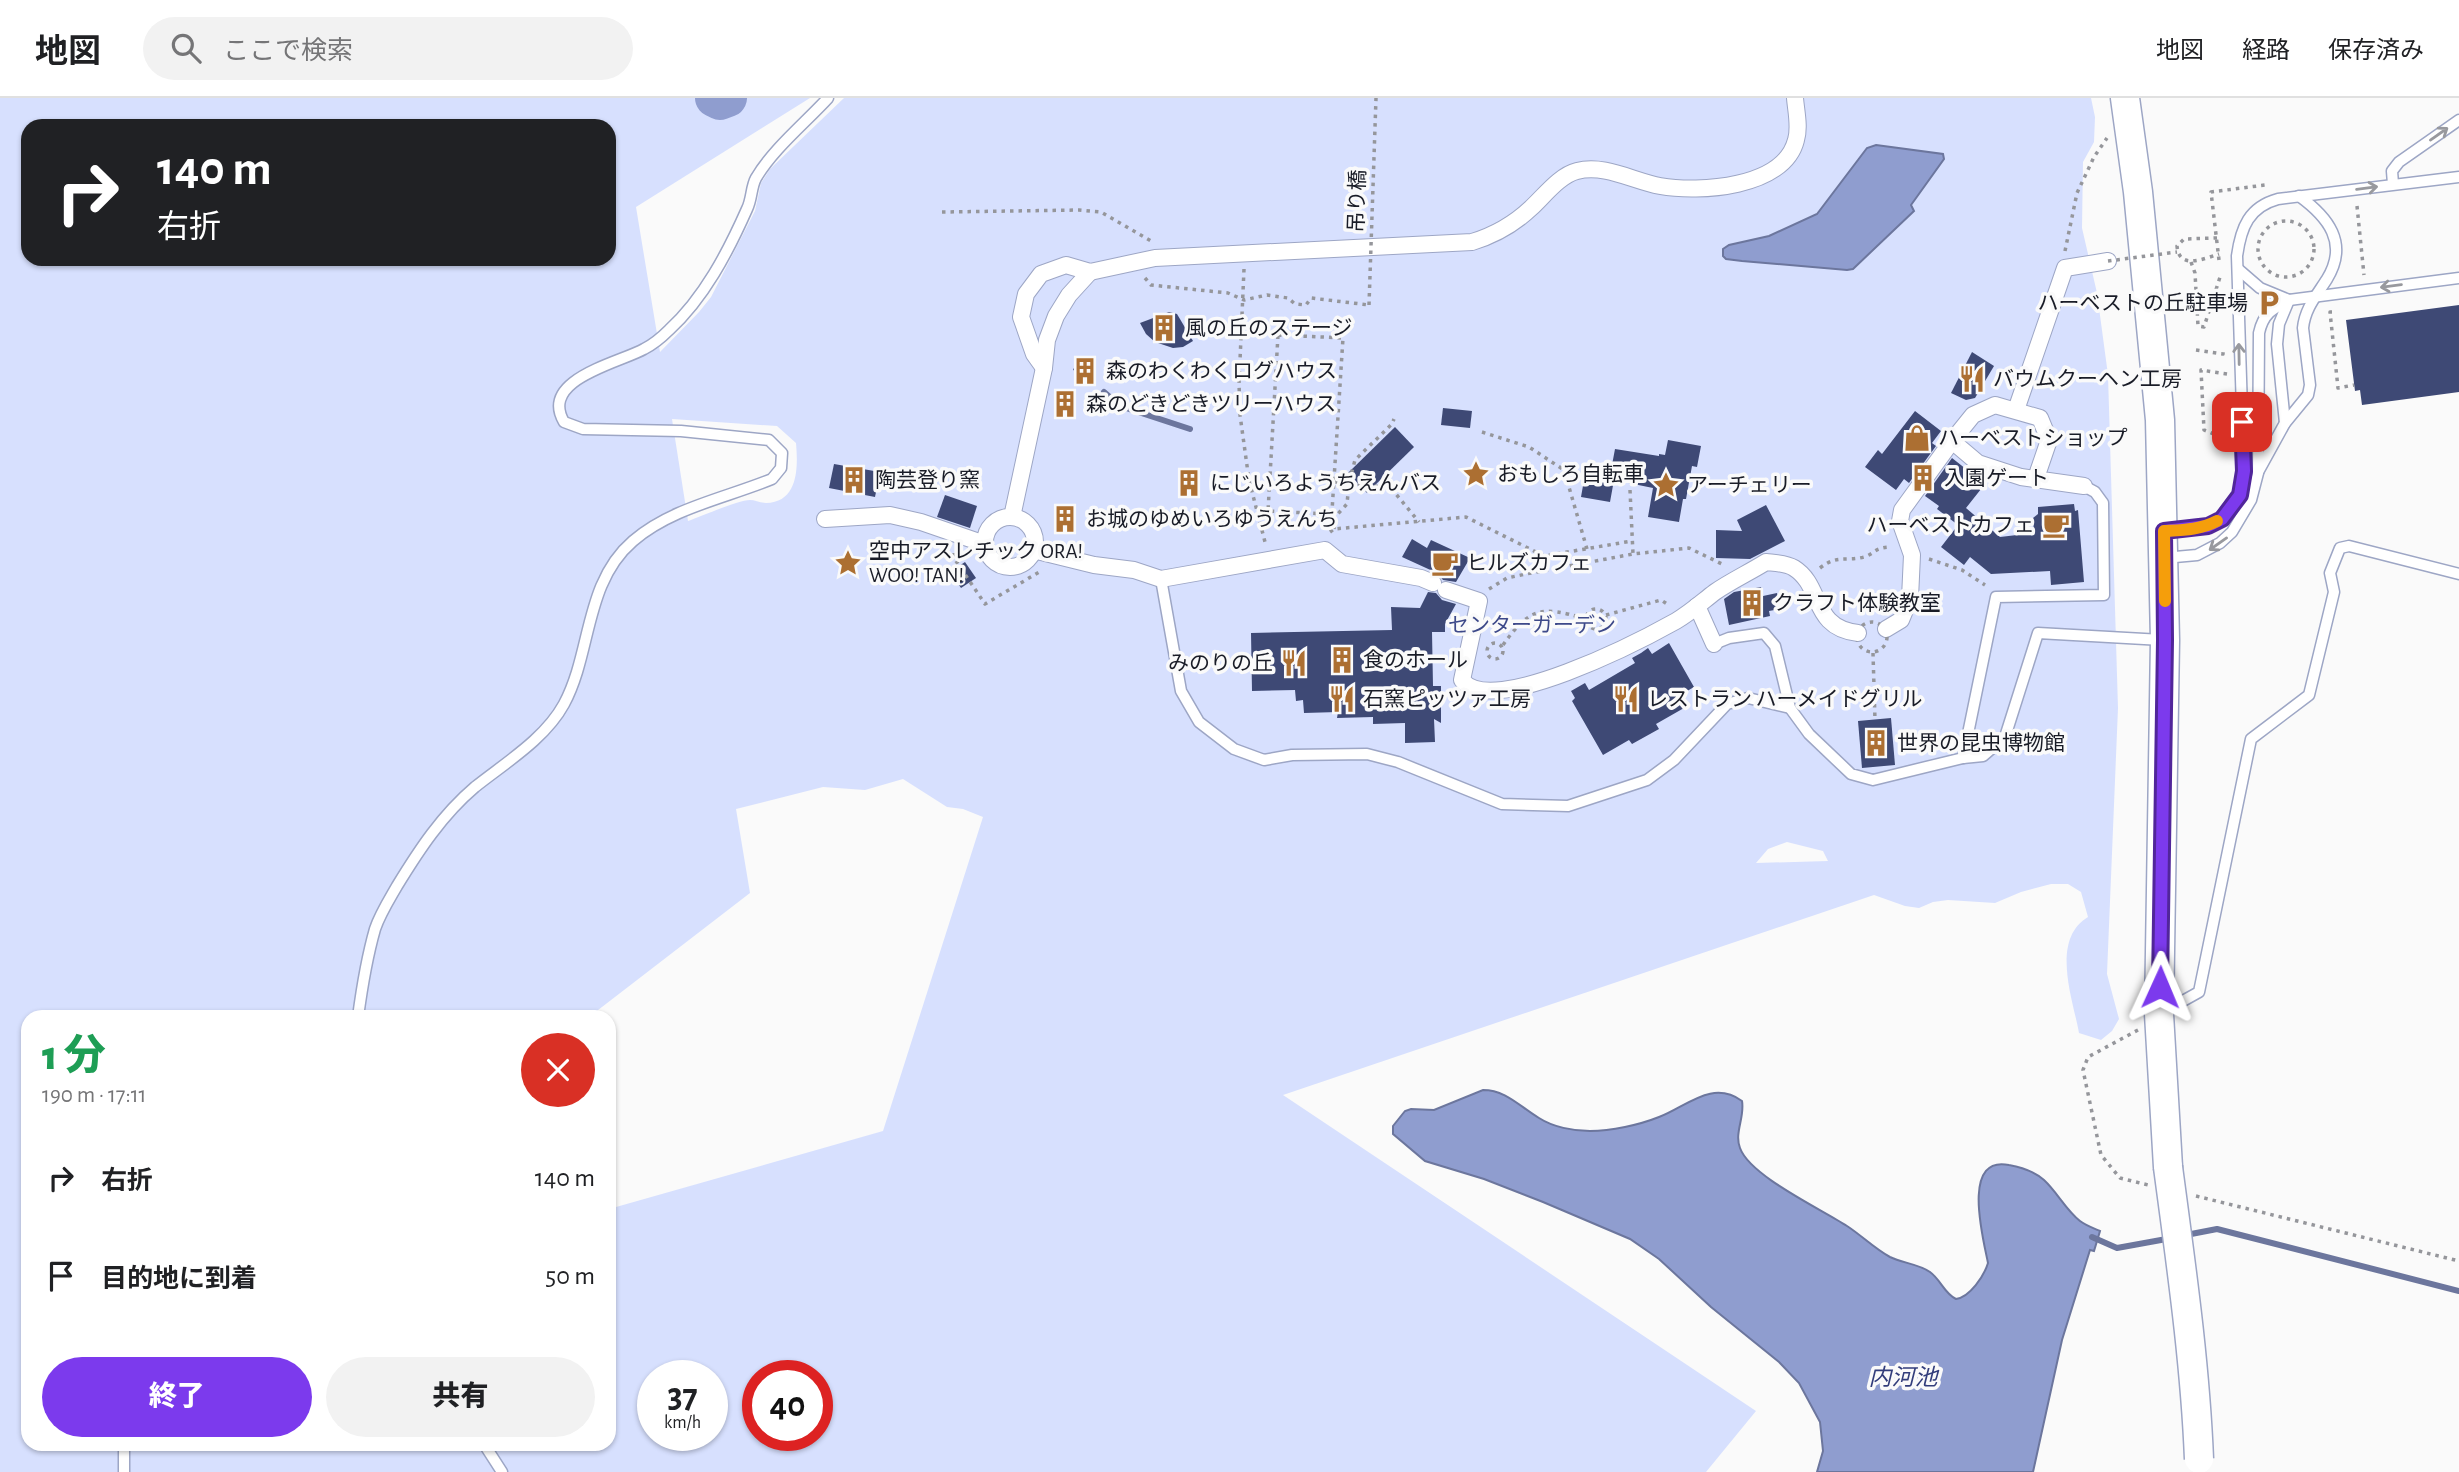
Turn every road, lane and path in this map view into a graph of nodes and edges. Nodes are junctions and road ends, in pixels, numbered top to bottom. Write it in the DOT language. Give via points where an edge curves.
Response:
graph roads {
  1 [pos="828,98"];
  2 [pos="1376,98"];
  3 [pos="1795,98"];
  4 [pos="2125,98"];
  5 [pos="2459,120"];
  6 [pos="2112,131"];
  7 [pos="2459,177"];
  8 [pos="2275,184"];
  9 [pos="2393,184"];
  10 [pos="2299,196"];
  11 [pos="2356,200"];
  12 [pos="942,212"];
  13 [pos="2217,238"];
  14 [pos="2177,252"];
  15 [pos="1245,253"];
  16 [pos="2219,254"];
  17 [pos="1181,257"];
  18 [pos="2108,261"];
  19 [pos="1139,262"];
  20 [pos="2191,262"];
  21 [pos="2065,268"];
  22 [pos="2238,269"];
  23 [pos="1090,272"];
  24 [pos="2303,272"];
  25 [pos="2221,274"];
  26 [pos="2364,276"];
  27 [pos="2459,278"];
  28 [pos="2221,287"];
  29 [pos="2316,296"];
  30 [pos="1244,300"];
  31 [pos="2288,300"];
  32 [pos="2341,311"];
  33 [pos="2222,341"];
  34 [pos="2196,350"];
  35 [pos="1044,368"];
  36 [pos="2240,376"];
  37 [pos="2354,385"];
  38 [pos="2016,410"];
  39 [pos="1394,419"];
  40 [pos="2285,423"];
  41 [pos="1482,432"];
  42 [pos="1952,441"];
  43 [pos="2243,445"];
  44 [pos="2258,472"];
  45 [pos="2036,478"];
  46 [pos="1334,482"];
  47 [pos="1349,483"];
  48 [pos="2084,486"];
  49 [pos="1630,490"];
  50 [pos="1012,517"];
  51 [pos="825,519"];
  52 [pos="1419,522"];
  53 [pos="1334,529"];
  54 [pos="956,534"];
  55 [pos="1632,541"];
  56 [pos="985,544"];
  57 [pos="2164,545"];
  58 [pos="1587,549"];
  59 [pos="1033,550"];
  60 [pos="1325,550"];
  61 [pos="1911,551"];
  62 [pos="1633,554"];
  63 [pos="1064,558"];
  64 [pos="1269,560"];
  65 [pos="2459,574"];
  66 [pos="1745,575"];
  67 [pos="1161,579"];
  68 [pos="1805,580"];
  69 [pos="1996,597"];
  70 [pos="1479,601"];
  71 [pos="1697,607"];
  72 [pos="1606,615"];
  73 [pos="1586,619"];
  74 [pos="1677,620"];
  75 [pos="1885,629"];
  76 [pos="1858,633"];
  77 [pos="2165,640"];
  78 [pos="1503,645"];
  79 [pos="1714,645"];
  80 [pos="1873,653"];
  81 [pos="1790,708"];
  82 [pos="1875,720"];
  83 [pos="1963,758"];
  84 [pos="359,1010"];
  85 [pos="2159,1014"];
  86 [pos="2161,1177"];
  87 [pos="2192,1194"];
  88 [pos="2459,1261"];
  89 [pos="124,1451"];
  90 [pos="488,1451"];
  91 [pos="2199,1466"];
  92 [pos="124,1472"];
  93 [pos="502,1472"];
  1 -- 84 [label="lane" via="755,180 749,206 734,236 689,311 644,349 577,379 558,405 564,422 583,429 681,431 769,440 782,453 781,468 772,479 663,521 623,551 602,582 563,707 534,739 454,806 394,892 376,927"];
  2 -- 30 [label="path, 吊り橋, bridge" via="1369,305 1311,298 1306,305 1295,304 1288,298 1267,295"];
  3 -- 15 [label="street" via="1796,141 1786,160 1746,183 1692,189 1659,186 1604,170 1575,171 1494,235 1472,242"];
  4 -- 57 [label="street" via="2151,315"];
  9 -- 5 [label="lane, one-way" via="2392,170 2399,162"];
  6 -- 21 [label="path" via="2077,192"];
  7 -- 9 [label="lane"];
  8 -- 13 [label="path" via="2211,192"];
  10 -- 9 [label="lane, one-way"];
  10 -- 22 [label="lane" via="2263,203 2252,214 2239,241"];
  10 -- 29 [label="lane" via="2330,223 2336,243 2329,276"];
  11 -- 26 [label="path"];
  12 -- 17 [label="path" via="1101,212"];
  13 -- 14 [label="path" via="2184,239"];
  13 -- 16 [label="path"];
  14 -- 18 [label="path, bridge"];
  14 -- 20 [label="path"];
  15 -- 17 [label="street"];
  15 -- 30 [label="path"];
  16 -- 20 [label="path"];
  16 -- 25 [label="path"];
  17 -- 19 [label="street"];
  18 -- 21 [label="street"];
  19 -- 23 [label="street"];
  19 -- 30 [label="path" via="1151,285 1228,293"];
  20 -- 25 [label="path" via="2198,326 2204,327"];
  21 -- 38 [label="street"];
  22 -- 31 [label="lane" via="2260,288"];
  36 -- 22 [label="lane, one-way"];
  23 -- 35 [label="street" via="1056,316"];
  23 -- 35 [label="street" via="1066,265 1041,274 1026,294 1021,317"];
  24 -- 24 [label="path" via="2313,258 2308,232 2287,221 2272,226 2261,238 2263,264 2286,278"];
  25 -- 28 [label="path"];
  27 -- 29 [label="lane, one-way"];
  29 -- 31 [label="lane"];
  29 -- 40 [label="lane" via="2303,328 2308,395"];
  30 -- 64 [label="path" via="1240,415"];
  31 -- 40 [label="lane" via="2277,344"];
  31 -- 44 [label="lane" via="2270,310 2259,333"];
  32 -- 37 [label="path" via="2330,312 2339,388"];
  33 -- 34 [label="path" via="2223,354"];
  35 -- 50 [label="street"];
  36 -- 43 [label="lane"];
  36 -- 43 [label="path" via="2201,370 2204,430"];
  38 -- 42 [label="street" via="1995,405 1973,415"];
  38 -- 45 [label="street" via="2040,418 2049,440"];
  39 -- 47 [label="path" via="1355,460"];
  40 -- 44 [label="lane"];
  41 -- 58 [label="path" via="1529,447 1564,470"];
  42 -- 45 [label="street" via="1978,463"];
  42 -- 61 [label="street" via="1902,510 1900,522"];
  43 -- 57 [label="lane" via="2240,495 2222,519"];
  44 -- 57 [label="lane, one-way" via="2252,500 2227,538 2197,555"];
  45 -- 48 [label="street"];
  46 -- 46 [label="path" via="1329,514 1268,511 1278,334 1343,338"];
  46 -- 47 [label="path"];
  47 -- 52 [label="path" via="1391,488"];
  47 -- 53 [label="path" via="1347,504 1335,517"];
  48 -- 69 [label="lane" via="2103,503 2104,595"];
  49 -- 55 [label="path"];
  50 -- 56 [label="street" via="995,521"];
  50 -- 59 [label="street" via="1030,528"];
  51 -- 54 [label="street" via="890,514"];
  52 -- 53 [label="path"];
  52 -- 58 [label="path" via="1466,517 1544,556"];
  53 -- 60 [label="path" via="1326,535"];
  54 -- 56 [label="street"];
  54 -- 63 [label="path" via="954,558 985,604"];
  55 -- 58 [label="path"];
  55 -- 62 [label="path"];
  56 -- 59 [label="street" via="991,559 1006,567 1023,564"];
  57 -- 77 [label="street"];
  59 -- 63 [label="street"];
  60 -- 64 [label="street"];
  60 -- 70 [label="street" via="1342,564 1421,578"];
  61 -- 68 [label="path" via="1878,548 1865,557 1832,559"];
  61 -- 69 [label="path" via="1962,570"];
  61 -- 75 [label="street" via="1913,577 1906,612"];
  62 -- 66 [label="path" via="1689,548"];
  62 -- 70 [label="path" via="1507,578 1491,586"];
  63 -- 67 [label="street"];
  64 -- 67 [label="street"];
  65 -- 85 [label="lane" via="2349,545 2340,548 2330,573 2334,592 2309,695 2251,739 2199,992"];
  66 -- 68 [label="street" via="1766,562 1795,568"];
  66 -- 71 [label="street"];
  67 -- 81 [label="lane" via="1181,691 1199,722 1234,749 1264,760 1367,754 1502,804 1568,806 1647,780 1674,760 1727,704 1748,698"];
  68 -- 76 [label="street" via="1831,623"];
  69 -- 83 [label="lane"];
  70 -- 74 [label="street" via="1462,680 1491,692 1515,690 1560,675"];
  71 -- 74 [label="street"];
  71 -- 79 [label="street"];
  72 -- 73 [label="path" via="1594,609"];
  72 -- 73 [label="path" via="1605,624 1596,629"];
  72 -- 74 [label="path" via="1661,600 1669,604"];
  73 -- 78 [label="path" via="1554,611 1533,613 1522,619"];
  77 -- 83 [label="lane" via="2038,633 2005,737 1983,756"];
  77 -- 85 [label="street"];
  78 -- 78 [label="path" via="1490,645 1489,656 1500,656"];
  79 -- 81 [label="lane" via="1764,633 1775,646"];
  80 -- 82 [label="path"];
  81 -- 83 [label="lane" via="1809,734 1851,774 1873,780"];
  85 -- 86 [label="street"];
  85 -- 86 [label="path" via="2088,1057 2083,1070 2102,1155 2120,1178"];
  86 -- 91 [label="street, bridge" via="2193,1356"];
  87 -- 88 [label="path"];
  89 -- 92 [label="lane"];
  90 -- 93 [label="lane"];
}
